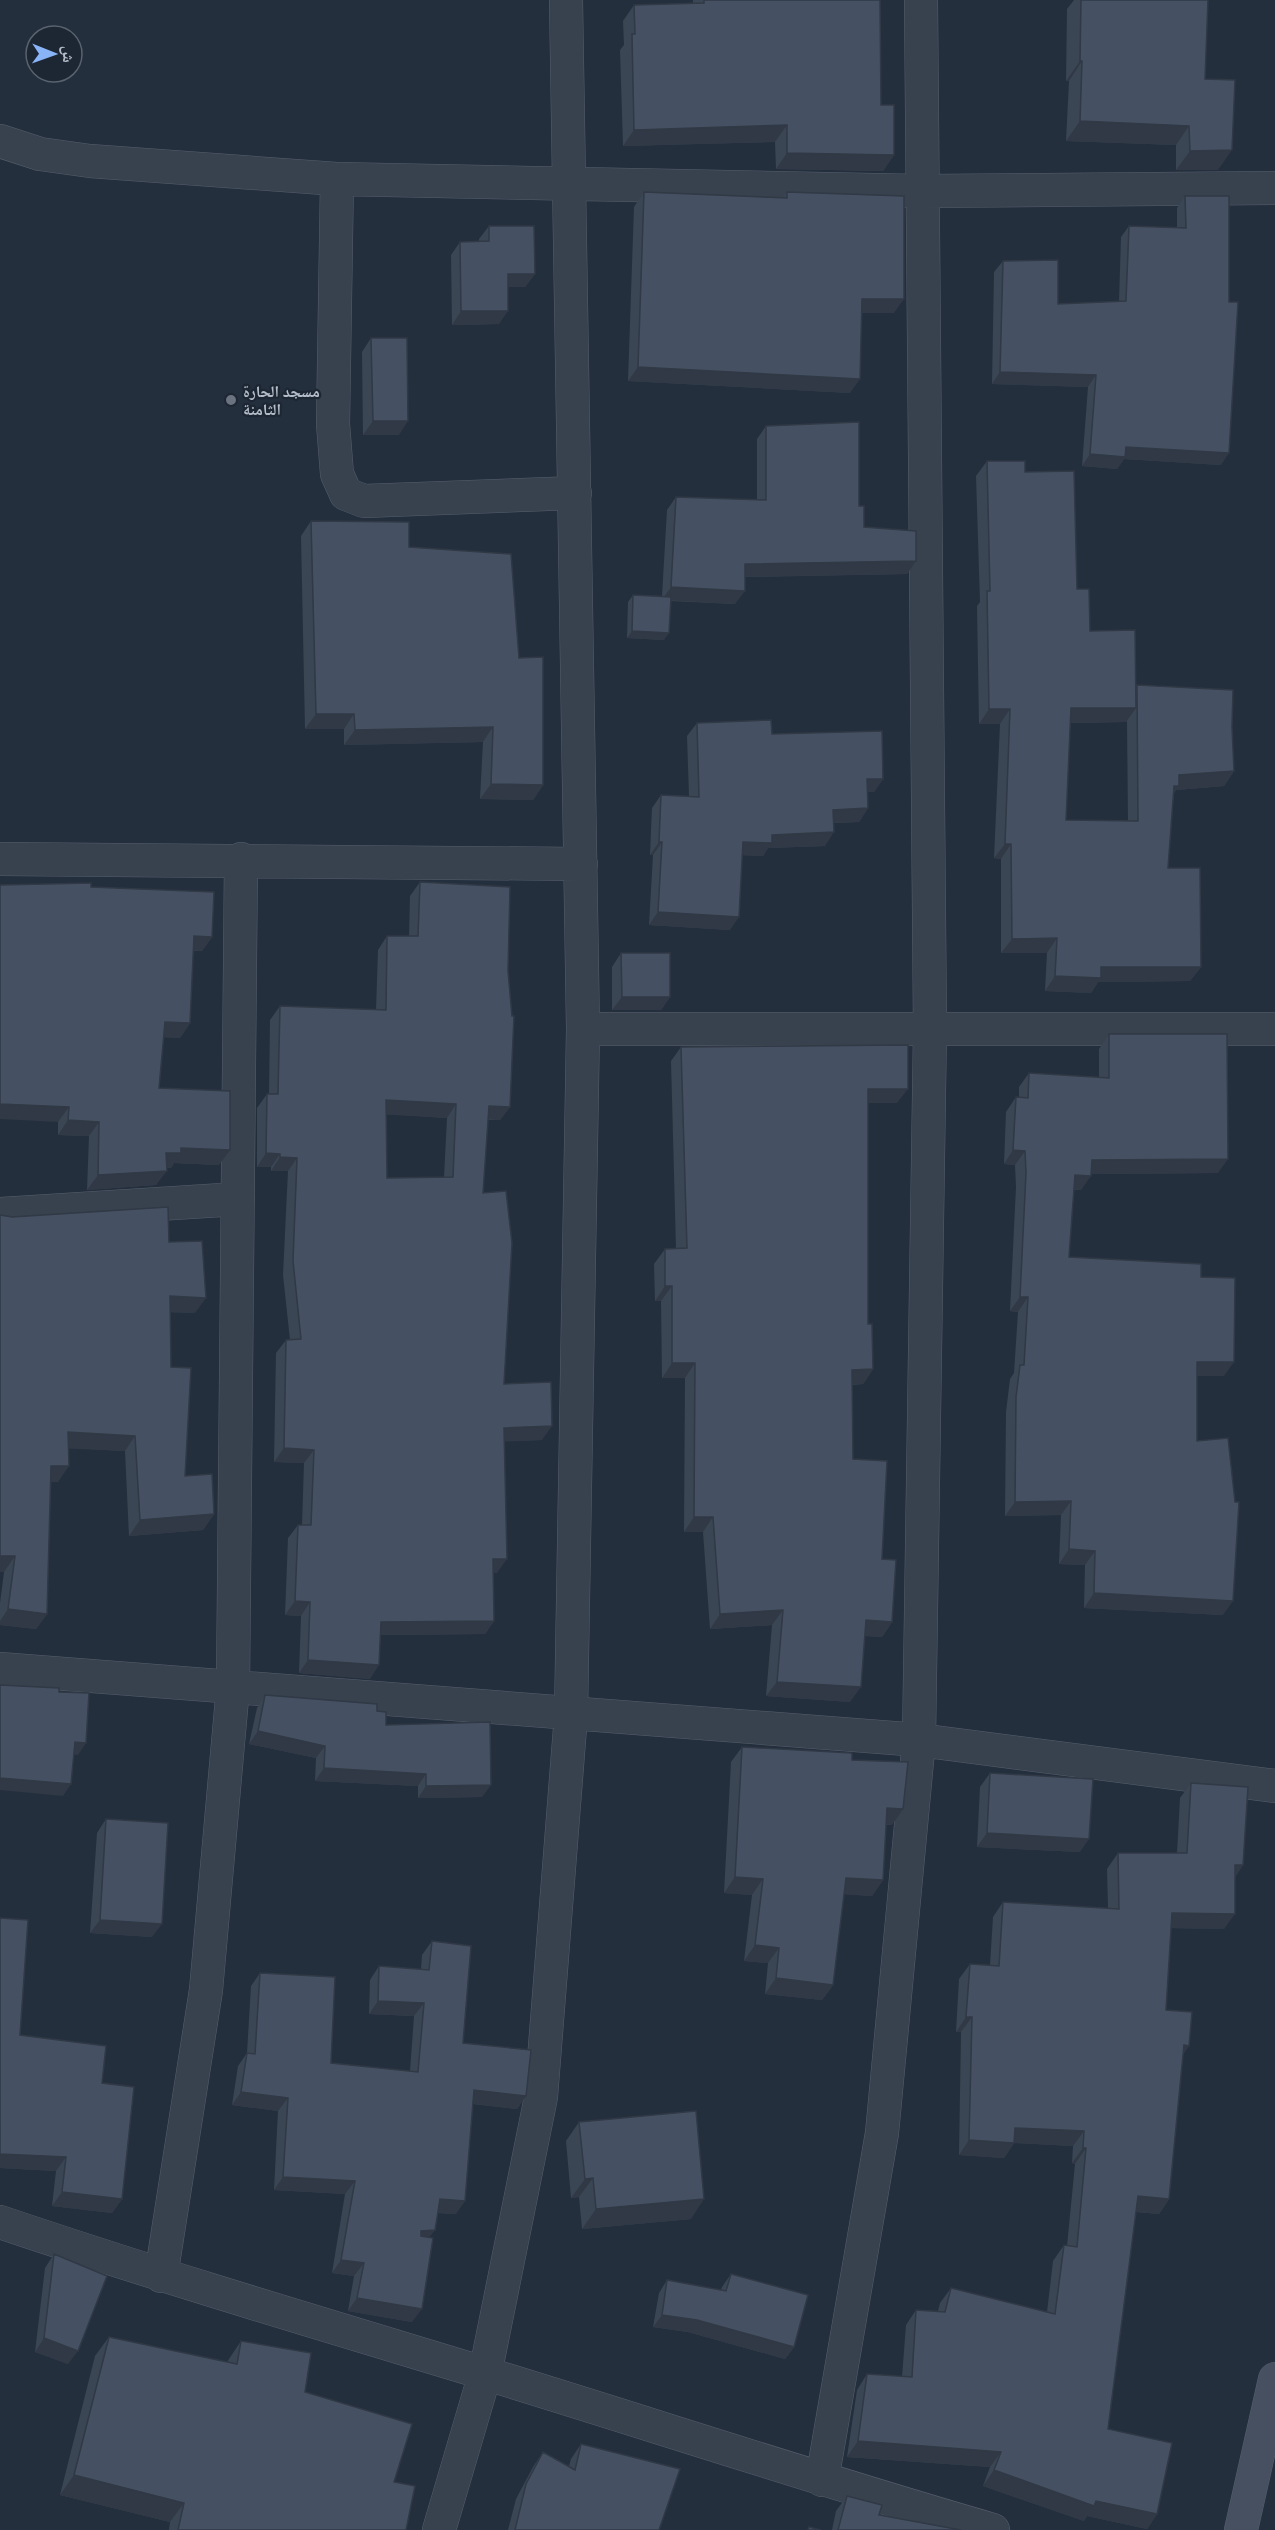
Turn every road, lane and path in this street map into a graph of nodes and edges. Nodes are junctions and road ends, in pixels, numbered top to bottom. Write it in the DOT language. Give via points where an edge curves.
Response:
graph roads {
  1 [pos="566,0"];
  2 [pos="921,0"];
  3 [pos="0,141"];
  4 [pos="337,178"];
  5 [pos="569,184"];
  6 [pos="1275,188"];
  7 [pos="922,191"];
  8 [pos="575,493"];
  9 [pos="0,859"];
  10 [pos="241,859"];
  11 [pos="581,864"];
  12 [pos="583,1029"];
  13 [pos="930,1029"];
  14 [pos="1275,1029"];
  15 [pos="238,1199"];
  16 [pos="0,1214"];
  17 [pos="0,1669"];
  18 [pos="233,1687"];
  19 [pos="571,1715"];
  20 [pos="919,1740"];
  21 [pos="1275,1786"];
  22 [pos="0,2222"];
  23 [pos="161,2276"];
  24 [pos="485,2374"];
  25 [pos="1275,2379"];
  26 [pos="822,2480"];
  27 [pos="439,2530"];
  28 [pos="993,2530"];
  29 [pos="1241,2530"];
  1 -- 5 [label="street"];
  2 -- 7 [label="street"];
  3 -- 4 [label="street" via="40,154 90,161"];
  4 -- 5 [label="street"];
  4 -- 8 [label="street" via="333,424 336,474 346,494 364,501"];
  5 -- 7 [label="street"];
  5 -- 8 [label="street"];
  6 -- 7 [label="street"];
  7 -- 13 [label="street"];
  8 -- 11 [label="street"];
  9 -- 10 [label="street"];
  10 -- 11 [label="street"];
  10 -- 15 [label="street"];
  11 -- 12 [label="street"];
  12 -- 13 [label="street"];
  12 -- 19 [label="street"];
  13 -- 14 [label="street"];
  13 -- 20 [label="street"];
  15 -- 16 [label="street"];
  15 -- 18 [label="street"];
  17 -- 18 [label="street"];
  18 -- 19 [label="street"];
  18 -- 23 [label="street" via="206,1990"];
  19 -- 20 [label="street"];
  19 -- 24 [label="street" via="541,2097"];
  20 -- 21 [label="street"];
  20 -- 26 [label="street" via="882,2133"];
  22 -- 23 [label="street"];
  23 -- 24 [label="street"];
  24 -- 26 [label="street"];
  24 -- 27 [label="street"];
  25 -- 29 [label="street"];
  26 -- 28 [label="street"];
}
